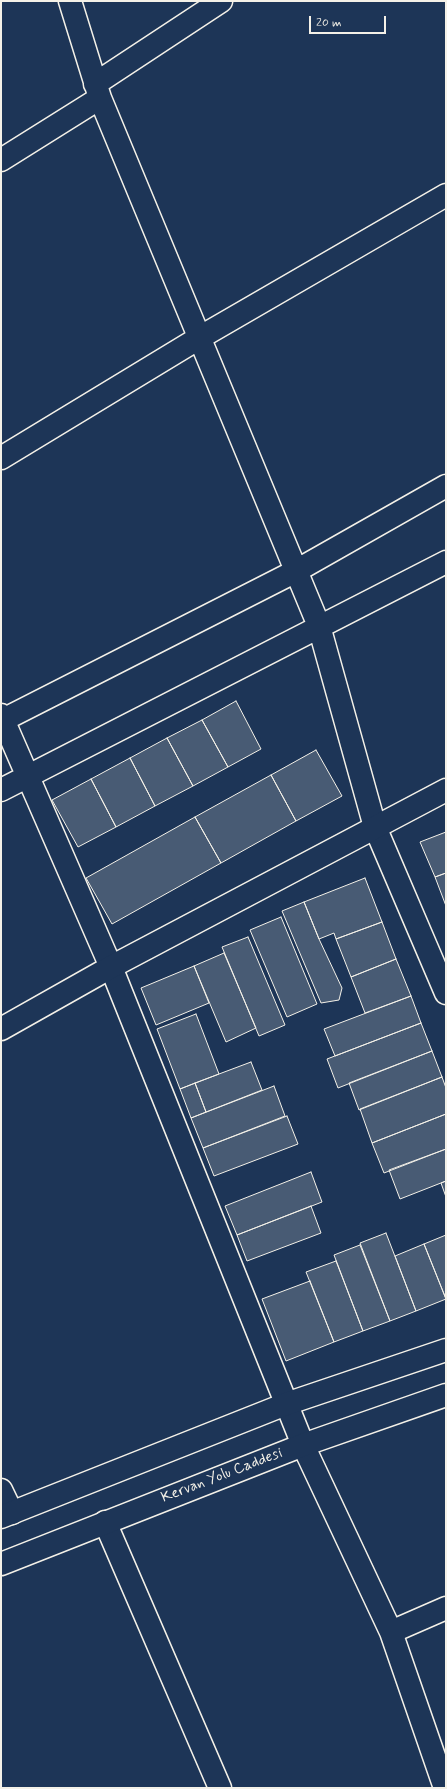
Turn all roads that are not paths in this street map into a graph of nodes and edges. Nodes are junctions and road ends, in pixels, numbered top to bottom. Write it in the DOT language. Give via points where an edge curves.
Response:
graph roads {
  1 [pos="70,1"];
  2 [pos="221,1"];
  3 [pos="98,91"];
  4 [pos="1,160"];
  5 [pos="446,195"];
  6 [pos="199,338"];
  7 [pos="1,458"];
  8 [pos="446,486"];
  9 [pos="446,562"];
  10 [pos="296,571"];
  11 [pos="320,626"];
  12 [pos="2,719"];
  13 [pos="27,777"];
  14 [pos="1,790"];
  15 [pos="446,790"];
  16 [pos="375,827"];
  17 [pos="111,967"];
  18 [pos="446,993"];
  19 [pos="1,1029"];
  20 [pos="446,1350"];
  21 [pos="446,1395"];
  22 [pos="286,1404"];
  23 [pos="303,1445"];
  24 [pos="1,1490"];
  25 [pos="6,1515"];
  26 [pos="105,1522"];
  27 [pos="1,1564"];
  28 [pos="446,1608"];
  29 [pos="391,1632"];
  30 [pos="220,1788"];
  31 [pos="445,1788"];
  1 -- 3 [label="street"];
  2 -- 3 [label="street"];
  3 -- 4 [label="street"];
  3 -- 6 [label="street"];
  5 -- 6 [label="street"];
  6 -- 7 [label="street"];
  6 -- 10 [label="street"];
  8 -- 10 [label="street"];
  9 -- 11 [label="street"];
  10 -- 11 [label="street"];
  10 -- 12 [label="street"];
  11 -- 13 [label="street"];
  11 -- 16 [label="street"];
  12 -- 13 [label="street"];
  13 -- 14 [label="street"];
  13 -- 17 [label="street"];
  15 -- 16 [label="street"];
  16 -- 17 [label="street"];
  16 -- 18 [label="street"];
  17 -- 19 [label="street"];
  17 -- 22 [label="street"];
  20 -- 22 [label="street"];
  21 -- 23 [label="street, Kervan Yolu Caddesi"];
  22 -- 23 [label="street"];
  22 -- 25 [label="street"];
  23 -- 26 [label="street, Kervan Yolu Caddesi"];
  23 -- 29 [label="street"];
  24 -- 25 [label="street"];
  26 -- 27 [label="street, Kervan Yolu Caddesi"];
  26 -- 30 [label="street"];
  28 -- 29 [label="street"];
  29 -- 31 [label="street"];
}
